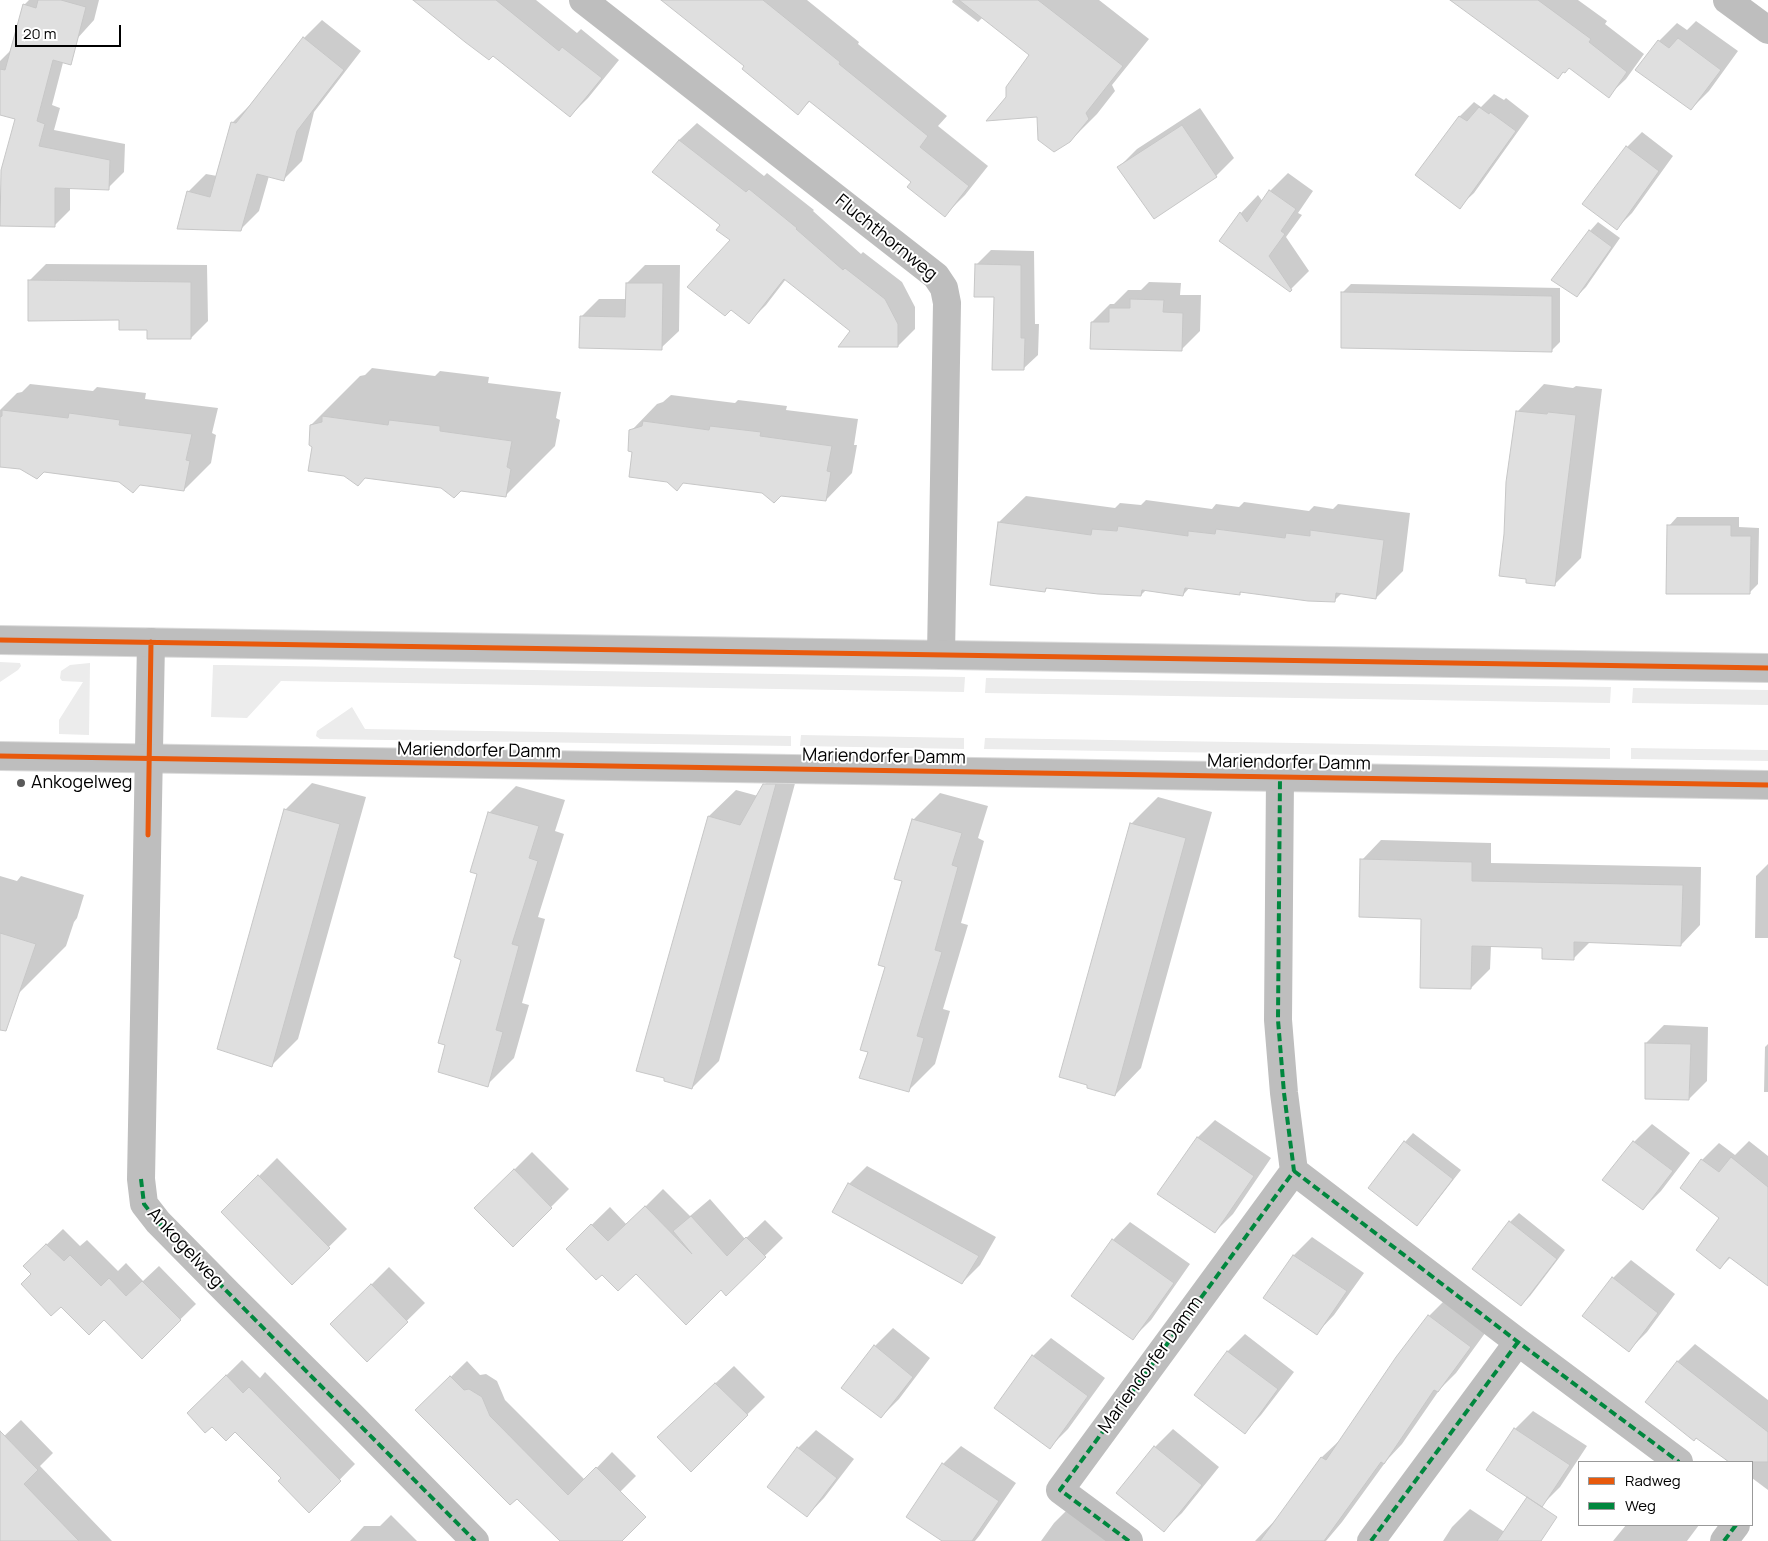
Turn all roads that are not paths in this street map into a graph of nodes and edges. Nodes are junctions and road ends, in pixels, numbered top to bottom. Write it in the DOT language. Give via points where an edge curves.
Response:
graph roads {
  1 [pos="583,0"];
  2 [pos="1727,0"];
  3 [pos="1768,30"];
  4 [pos="0,640"];
  5 [pos="150,642"];
  6 [pos="941,655"];
  7 [pos="1768,668"];
  8 [pos="0,756"];
  9 [pos="149,759"];
  10 [pos="1280,777"];
  11 [pos="1768,785"];
  12 [pos="1294,1172"];
  13 [pos="1518,1342"];
  14 [pos="1678,1461"];
  15 [pos="1735,1526"];
  16 [pos="475,1541"];
  17 [pos="1129,1541"];
  18 [pos="1371,1541"];
  19 [pos="1724,1541"];
  1 -- 6 [label="street, Fluchthornweg" via="936,276 944,288 947,303"];
  2 -- 3 [label="street"];
  4 -- 5 [label="street"];
  5 -- 6 [label="street"];
  5 -- 9 [label="street, Ankogelweg"];
  6 -- 7 [label="street"];
  8 -- 9 [label="street, Mariendorfer Damm"];
  9 -- 10 [label="street, Mariendorfer Damm"];
  9 -- 16 [label="street, Ankogelweg" via="141,1179 144,1204 158,1222"];
  10 -- 11 [label="street, Mariendorfer Damm"];
  10 -- 12 [label="street, Mariendorfer Damm" via="1278,1020"];
  12 -- 13 [label="street"];
  12 -- 17 [label="street, Mariendorfer Damm" via="1060,1490"];
  13 -- 14 [label="street"];
  13 -- 18 [label="street"];
  15 -- 19 [label="street"];
}
